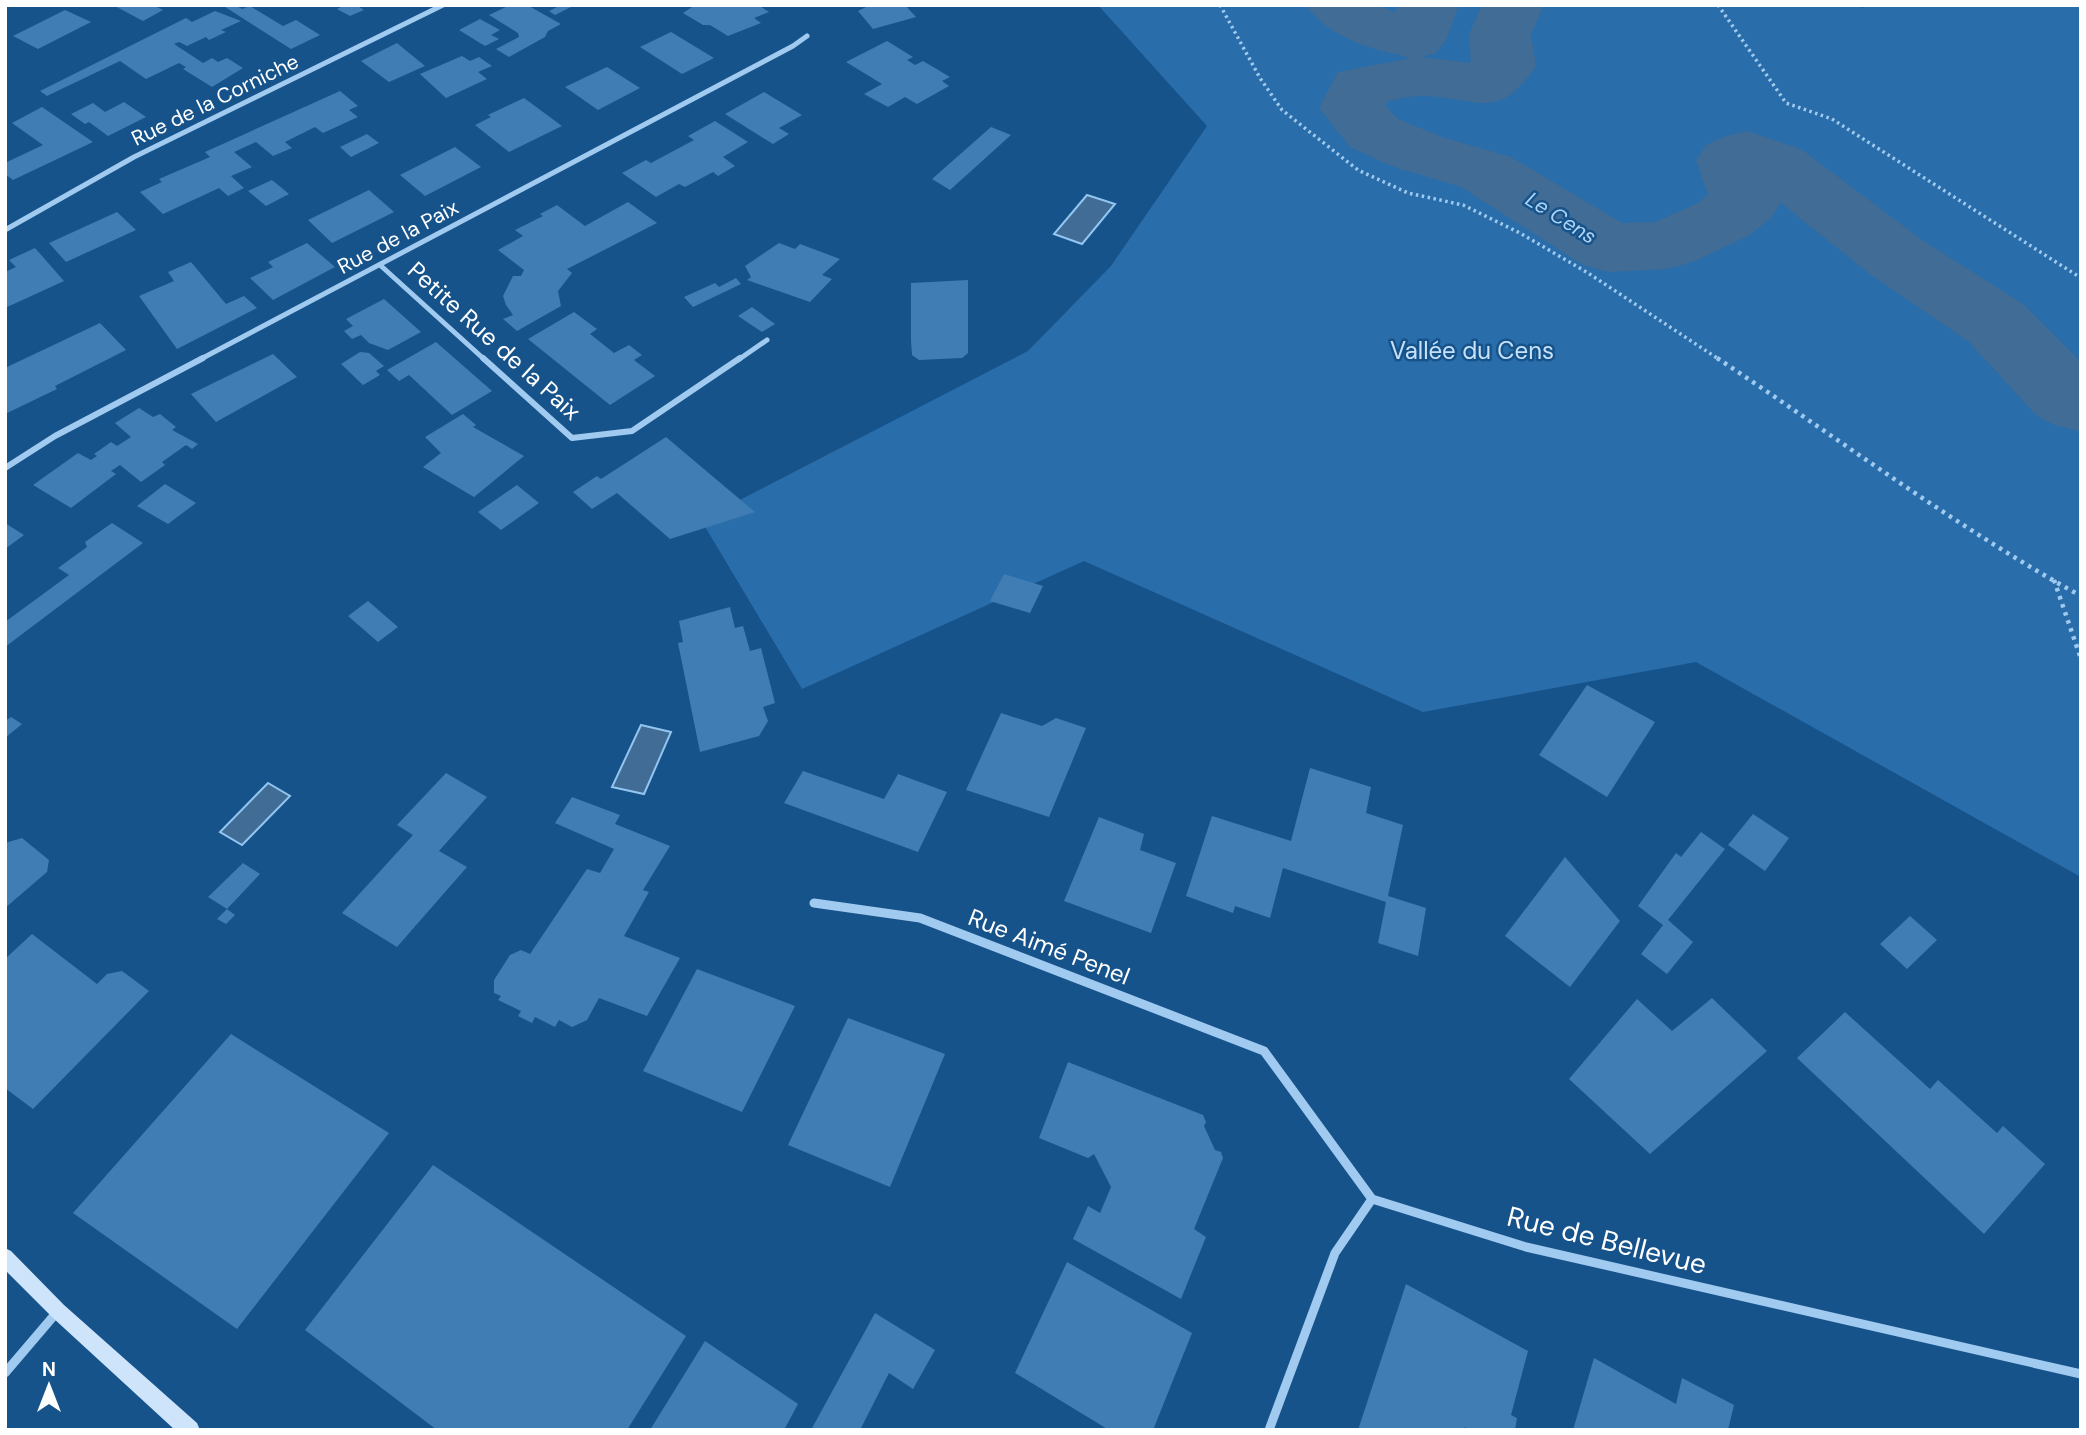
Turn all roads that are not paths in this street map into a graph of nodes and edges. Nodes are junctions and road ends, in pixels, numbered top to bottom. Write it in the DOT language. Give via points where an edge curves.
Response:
graph roads {
  1 [pos="443,5"];
  2 [pos="807,36"];
  3 [pos="5,230"];
  4 [pos="380,265"];
  5 [pos="767,341"];
  6 [pos="5,468"];
  7 [pos="814,903"];
  8 [pos="1372,1199"];
  9 [pos="5,1257"];
  10 [pos="58,1311"];
  11 [pos="5,1373"];
  12 [pos="2081,1374"];
  13 [pos="190,1430"];
  14 [pos="1269,1430"];
  1 -- 3 [label="street, Rue de la Corniche" via="134,158"];
  2 -- 4 [label="street, Rue de la Paix"];
  4 -- 5 [label="street, Petite Rue de la Paix" via="572,438 632,431"];
  4 -- 6 [label="street, Rue de la Paix" via="68,429"];
  7 -- 8 [label="street, Rue Aimé Penel" via="920,918 1264,1051"];
  8 -- 12 [label="street, Rue de Bellevue" via="1526,1247"];
  8 -- 14 [label="street" via="1335,1253"];
  9 -- 10 [label="street"];
  10 -- 11 [label="street"];
  10 -- 13 [label="street"];
}
